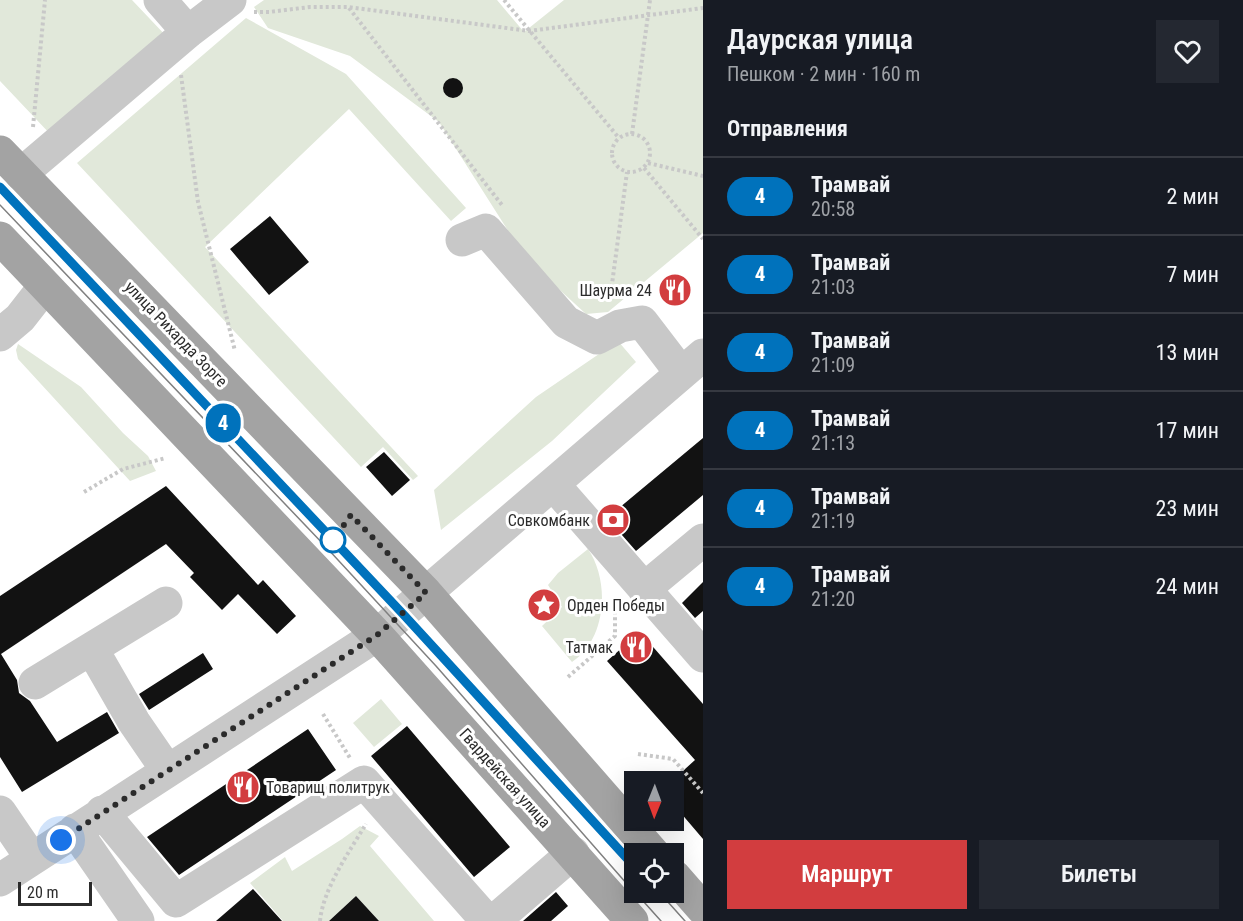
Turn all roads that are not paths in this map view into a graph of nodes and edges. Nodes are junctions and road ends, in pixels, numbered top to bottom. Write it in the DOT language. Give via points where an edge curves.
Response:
graph roads {
  1 [pos="160,0"];
  2 [pos="223,5"];
  3 [pos="182,37"];
  4 [pos="10,163"];
  5 [pos="0,238"];
  6 [pos="462,240"];
  7 [pos="45,285"];
  8 [pos="0,335"];
  9 [pos="692,364"];
  10 [pos="553,484"];
  11 [pos="703,540"];
  12 [pos="644,589"];
  13 [pos="426,593"];
  14 [pos="166,603"];
  15 [pos="377,635"];
  16 [pos="92,649"];
  17 [pos="703,656"];
  18 [pos="35,683"];
  19 [pos="167,770"];
  20 [pos="0,812"];
  21 [pos="88,821"];
  22 [pos="644,843"];
  23 [pos="573,853"];
  24 [pos="32,859"];
  25 [pos="0,880"];
  26 [pos="684,887"];
  27 [pos="703,909"];
  28 [pos="184,911"];
  29 [pos="135,920"];
  30 [pos="487,921"];
  31 [pos="494,921"];
  32 [pos="633,921"];
  1 -- 3 [label="street"];
  2 -- 3 [label="street"];
  3 -- 4 [label="street"];
  4 -- 13 [label="main road, улица Рихарда Зорге"];
  5 -- 7 [label="main road"];
  6 -- 9 [label="street" via="486,230 554,327 597,338 620,326 642,322"];
  7 -- 8 [label="street" via="20,318"];
  7 -- 15 [label="main road"];
  9 -- 10 [label="street"];
  10 -- 12 [label="street"];
  10 -- 13 [label="street"];
  11 -- 12 [label="street"];
  12 -- 17 [label="street"];
  13 -- 15 [label="street"];
  13 -- 22 [label="main road"];
  14 -- 16 [label="street"];
  15 -- 19 [label="street"];
  15 -- 23 [label="main road, Гвардейская улица"];
  16 -- 18 [label="street"];
  16 -- 19 [label="street"];
  19 -- 21 [label="street"];
  20 -- 24 [label="street"];
  21 -- 24 [label="street"];
  21 -- 28 [label="street"];
  21 -- 29 [label="street"];
  23 -- 31 [label="street"];
  23 -- 32 [label="main road, Гвардейская улица"];
  24 -- 25 [label="street"];
  26 -- 27 [label="main road"];
  28 -- 30 [label="street" via="373,791"];
}
